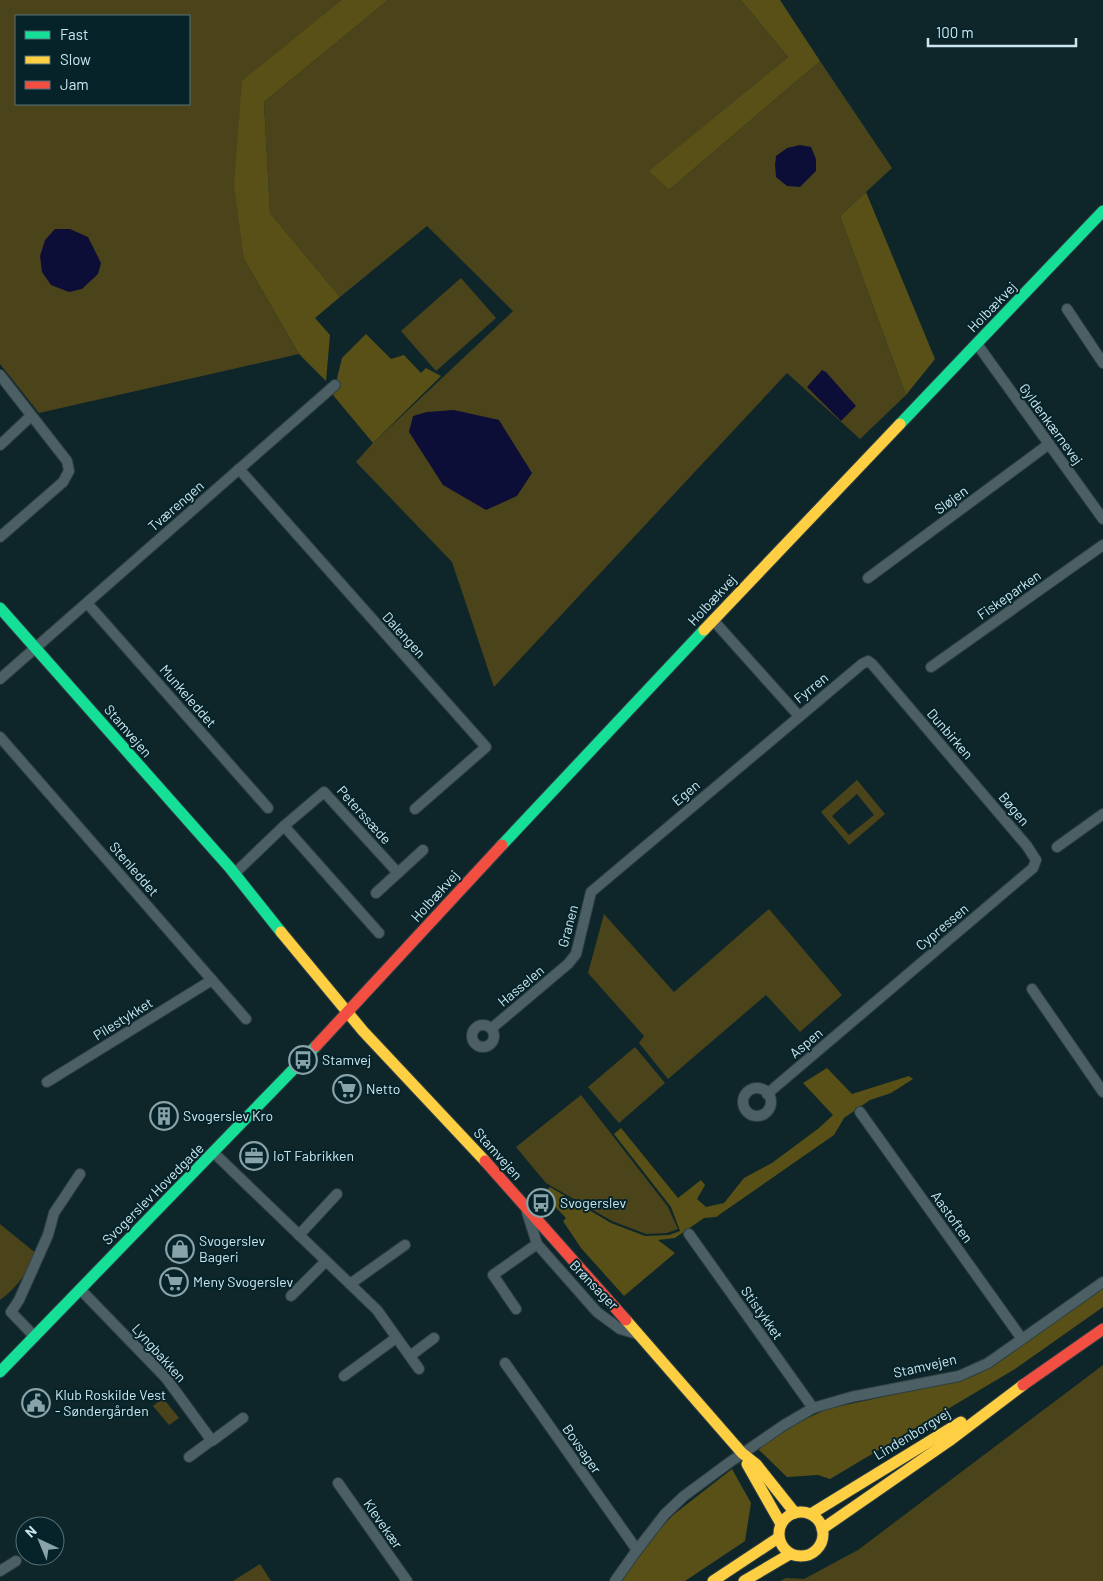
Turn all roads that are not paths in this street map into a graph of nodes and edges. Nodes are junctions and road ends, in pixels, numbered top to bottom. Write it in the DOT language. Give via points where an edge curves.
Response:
graph roads {
  1 [pos="1103,212"];
  2 [pos="1067,310"];
  3 [pos="978,344"];
  4 [pos="1103,363"];
  5 [pos="0,376"];
  6 [pos="335,385"];
  7 [pos="31,416"];
  8 [pos="1049,444"];
  9 [pos="0,445"];
  10 [pos="239,470"];
  11 [pos="1103,519"];
  12 [pos="0,537"];
  13 [pos="1103,545"];
  14 [pos="868,578"];
  15 [pos="87,603"];
  16 [pos="0,608"];
  17 [pos="713,620"];
  18 [pos="36,648"];
  19 [pos="931,667"];
  20 [pos="0,678"];
  21 [pos="910,709"];
  22 [pos="799,716"];
  23 [pos="0,737"];
  24 [pos="969,777"];
  25 [pos="268,808"];
  26 [pos="415,809"];
  27 [pos="1103,814"];
  28 [pos="284,826"];
  29 [pos="1057,847"];
  30 [pos="424,850"];
  31 [pos="1036,860"];
  32 [pos="398,873"];
  33 [pos="234,874"];
  34 [pos="591,892"];
  35 [pos="376,893"];
  36 [pos="380,934"];
  37 [pos="568,964"];
  38 [pos="212,980"];
  39 [pos="1032,989"];
  40 [pos="862,1013"];
  41 [pos="348,1014"];
  42 [pos="246,1019"];
  43 [pos="492,1028"];
  44 [pos="47,1082"];
  45 [pos="1103,1092"];
  46 [pos="767,1094"];
  47 [pos="860,1112"];
  48 [pos="214,1153"];
  49 [pos="80,1174"];
  50 [pos="337,1194"];
  51 [pos="525,1206"];
  52 [pos="689,1234"];
  53 [pos="299,1235"];
  54 [pos="537,1244"];
  55 [pos="406,1245"];
  56 [pos="326,1261"];
  57 [pos="1103,1282"];
  58 [pos="350,1284"];
  59 [pos="80,1289"];
  60 [pos="291,1296"];
  61 [pos="516,1309"];
  62 [pos="1103,1329"];
  63 [pos="639,1335"];
  64 [pos="35,1337"];
  65 [pos="396,1338"];
  66 [pos="434,1338"];
  67 [pos="1022,1339"];
  68 [pos="410,1356"];
  69 [pos="505,1363"];
  70 [pos="2,1368"];
  71 [pos="419,1369"];
  72 [pos="344,1376"];
  73 [pos="1029,1381"];
  74 [pos="813,1408"];
  75 [pos="243,1418"];
  76 [pos="212,1440"];
  77 [pos="742,1453"];
  78 [pos="189,1457"];
  79 [pos="338,1483"];
  80 [pos="795,1512"];
  81 [pos="810,1514"];
  82 [pos="781,1524"];
  83 [pos="822,1529"];
  84 [pos="778,1538"];
  85 [pos="637,1550"];
  86 [pos="790,1554"];
  87 [pos="15,1562"];
  88 [pos="0,1571"];
  89 [pos="407,1581"];
  90 [pos="615,1581"];
  91 [pos="714,1581"];
  92 [pos="744,1581"];
  1 -- 3 [label="street, Holbækvej"];
  2 -- 4 [label="street"];
  3 -- 8 [label="street, Gyldenkærnevej"];
  3 -- 17 [label="street, Holbækvej"];
  5 -- 7 [label="street"];
  6 -- 10 [label="street, Tværengen"];
  7 -- 9 [label="street"];
  7 -- 12 [label="street" via="67,461 69,472 63,482"];
  8 -- 11 [label="street, Gyldenkærnevej"];
  8 -- 14 [label="street, Sløjen"];
  10 -- 15 [label="street, Tværengen"];
  10 -- 26 [label="street, Dalengen" via="486,747"];
  13 -- 19 [label="street, Fiskeparken"];
  15 -- 18 [label="street, Tværengen"];
  15 -- 25 [label="street, Munkeleddet"];
  16 -- 18 [label="street, Stamvejen"];
  17 -- 22 [label="street, Fyrren"];
  17 -- 41 [label="street, Holbækvej" via="552,790"];
  18 -- 20 [label="street, Tværengen"];
  18 -- 33 [label="street, Stamvejen"];
  21 -- 22 [label="street, Fyrren" via="868,661"];
  21 -- 24 [label="street, Dunbirken"];
  22 -- 34 [label="street, Egen"];
  23 -- 38 [label="street, Stenleddet"];
  24 -- 31 [label="street, Bøgen"];
  27 -- 29 [label="street"];
  28 -- 32 [label="street, Peterssæde" via="324,792"];
  28 -- 33 [label="street"];
  28 -- 36 [label="street"];
  30 -- 32 [label="street"];
  31 -- 40 [label="street, Cypressen" via="1033,868"];
  32 -- 35 [label="street"];
  33 -- 41 [label="street, Stamvejen"];
  34 -- 37 [label="street, Granen" via="576,954"];
  37 -- 43 [label="street, Hasselen"];
  38 -- 42 [label="street, Stenleddet"];
  38 -- 44 [label="street, Pilestykket"];
  39 -- 45 [label="street"];
  40 -- 46 [label="street, Aspen"];
  41 -- 48 [label="street, Svogerslev Hovedgade"];
  41 -- 51 [label="street, Stamvejen"];
  47 -- 67 [label="street, Aastoften"];
  48 -- 53 [label="street"];
  48 -- 59 [label="street, Svogerslev Hovedgade"];
  49 -- 64 [label="street" via="54,1213 48,1236 11,1312"];
  50 -- 53 [label="street"];
  51 -- 54 [label="street, Brønsager"];
  51 -- 63 [label="street, Stamvejen"];
  52 -- 74 [label="street, Stistykket"];
  53 -- 56 [label="street"];
  54 -- 61 [label="street" via="493,1276"];
  54 -- 63 [label="street, Brønsager" via="597,1312 620,1329"];
  55 -- 58 [label="street"];
  56 -- 58 [label="street"];
  56 -- 60 [label="street"];
  57 -- 67 [label="street, Stamvejen"];
  58 -- 65 [label="street" via="376,1310"];
  59 -- 64 [label="street, Svogerslev Hovedgade"];
  59 -- 76 [label="street, Lyngbakken" via="166,1378"];
  62 -- 73 [label="street, Lindenborgvej"];
  63 -- 77 [label="street, Stamvejen"];
  64 -- 70 [label="street, Svogerslev Hovedgade"];
  65 -- 68 [label="street"];
  65 -- 72 [label="street"];
  66 -- 68 [label="street"];
  67 -- 74 [label="street, Stamvejen" via="988,1362 958,1376 851,1397"];
  68 -- 71 [label="street"];
  69 -- 85 [label="street, Bovsager"];
  73 -- 81 [label="street, Lindenborgvej"];
  73 -- 83 [label="street, Lindenborgvej" via="950,1441"];
  74 -- 77 [label="street, Stamvejen"];
  75 -- 76 [label="street"];
  76 -- 78 [label="street"];
  77 -- 80 [label="street, Stamvejen" via="756,1464"];
  77 -- 82 [label="street, Stamvejen"];
  77 -- 85 [label="street, Stamvejen" via="665,1514"];
  79 -- 89 [label="street, Klevekær"];
  80 -- 81 [label="street"];
  80 -- 82 [label="street"];
  81 -- 83 [label="street"];
  82 -- 84 [label="street"];
  83 -- 86 [label="street" via="822,1540 817,1550 801,1557"];
  84 -- 86 [label="street" via="782,1548"];
  84 -- 91 [label="street"];
  85 -- 90 [label="street, Stamvejen"];
  86 -- 92 [label="street"];
  87 -- 88 [label="street"];
}
